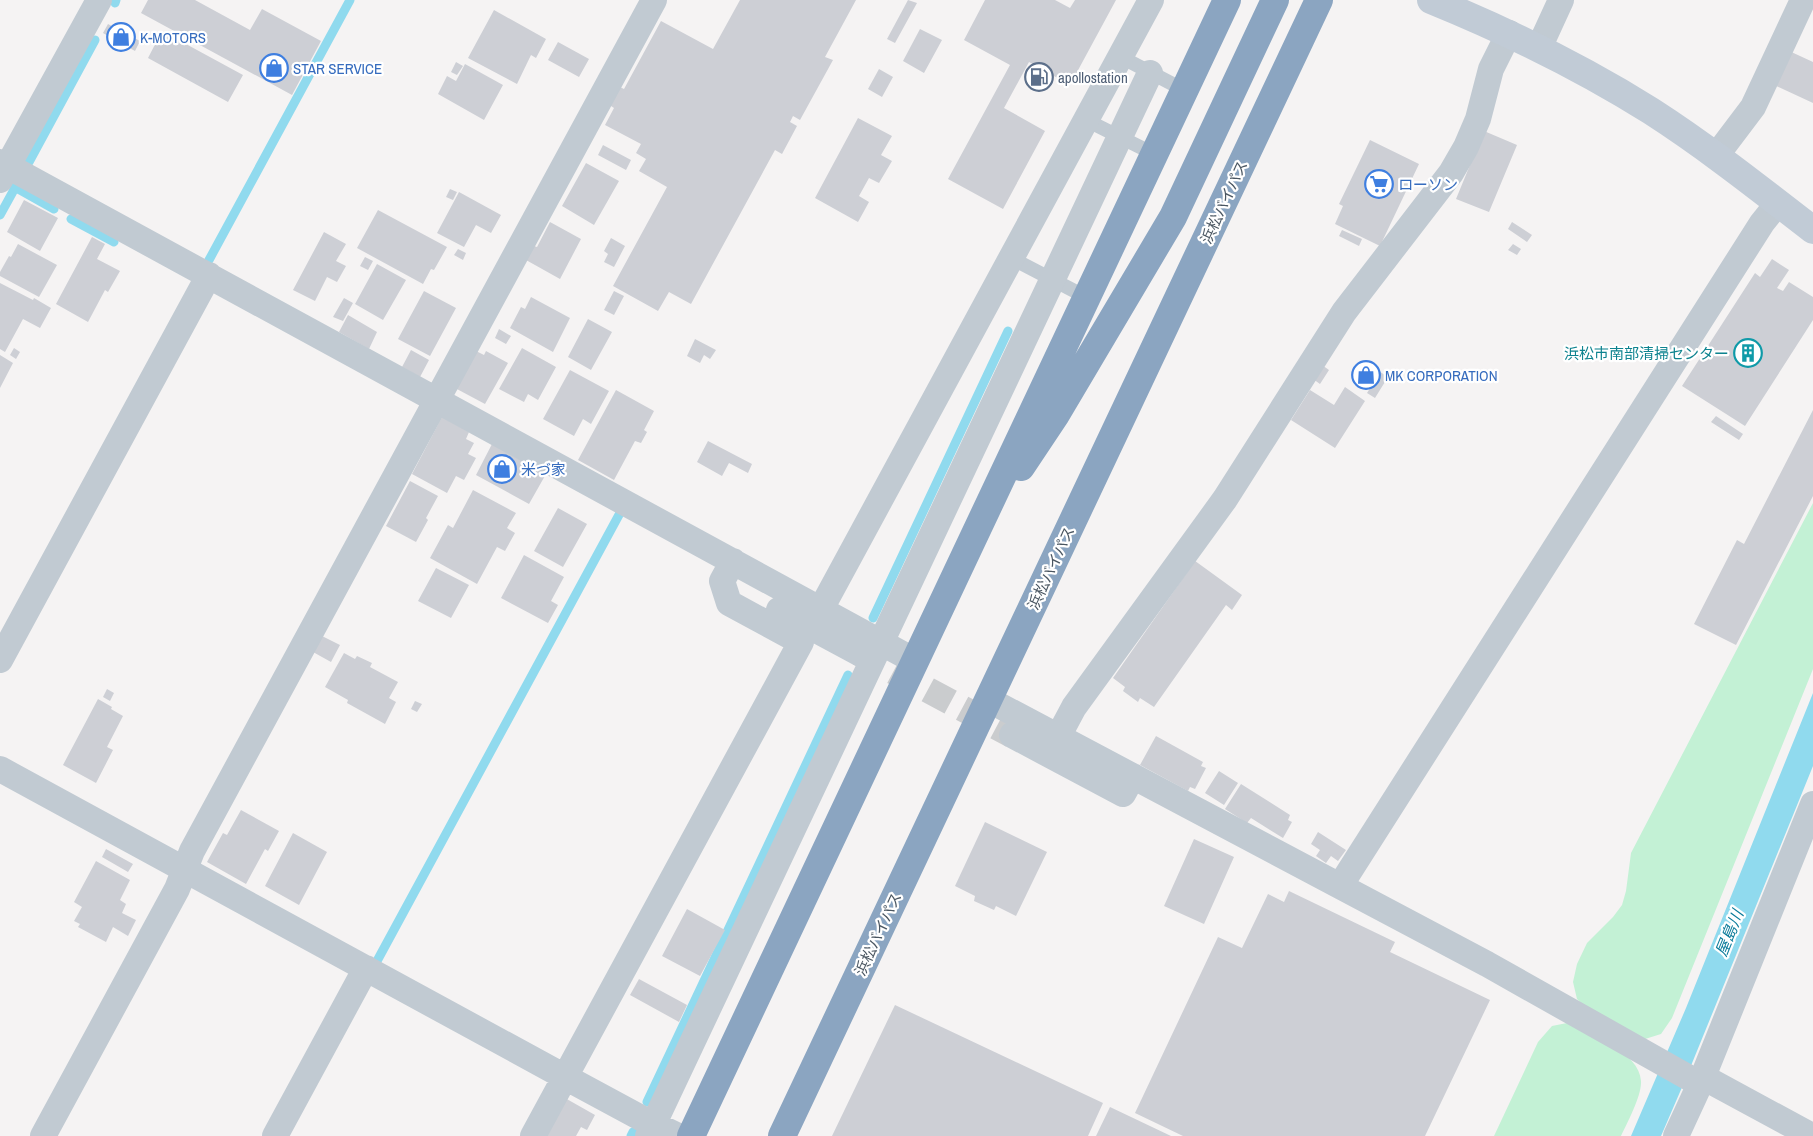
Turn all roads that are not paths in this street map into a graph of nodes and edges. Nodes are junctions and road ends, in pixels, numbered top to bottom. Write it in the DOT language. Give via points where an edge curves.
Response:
graph roads {
  1 [pos="98,0"];
  2 [pos="654,0"];
  3 [pos="1151,0"];
  4 [pos="1227,0"];
  5 [pos="1275,0"];
  6 [pos="1319,0"];
  7 [pos="1431,0"];
  8 [pos="1561,0"];
  9 [pos="1803,0"];
  10 [pos="1509,33"];
  11 [pos="1539,48"];
  12 [pos="1120,57"];
  13 [pos="1150,73"];
  14 [pos="1184,90"];
  15 [pos="1086,120"];
  16 [pos="1119,138"];
  17 [pos="1154,154"];
  18 [pos="1716,156"];
  19 [pos="3,170"];
  20 [pos="1778,203"];
  21 [pos="1813,230"];
  22 [pos="1011,258"];
  23 [pos="208,275"];
  24 [pos="1052,280"];
  25 [pos="1086,297"];
  26 [pos="437,400"];
  27 [pos="968,548"];
  28 [pos="742,566"];
  29 [pos="821,609"];
  30 [pos="870,648"];
  31 [pos="0,660"];
  32 [pos="915,661"];
  33 [pos="989,700"];
  34 [pos="1012,735"];
  35 [pos="1058,737"];
  36 [pos="0,769"];
  37 [pos="1132,776"];
  38 [pos="1813,804"];
  39 [pos="185,870"];
  40 [pos="1340,886"];
  41 [pos="366,968"];
  42 [pos="565,1077"];
  43 [pos="1700,1081"];
  44 [pos="651,1130"];
  45 [pos="43,1136"];
  46 [pos="274,1136"];
  47 [pos="533,1136"];
  48 [pos="678,1136"];
  49 [pos="691,1136"];
  50 [pos="782,1136"];
  51 [pos="1676,1136"];
  52 [pos="1812,1136"];
  1 -- 19 [label="street"];
  2 -- 26 [label="street"];
  3 -- 12 [label="street"];
  4 -- 14 [label="highway"];
  5 -- 27 [label="highway" via="1173,216 1055,416"];
  6 -- 33 [label="highway, 浜松バイパス"];
  7 -- 10 [label="street"];
  8 -- 11 [label="street"];
  9 -- 18 [label="street" via="1753,107"];
  10 -- 11 [label="street"];
  10 -- 35 [label="street" via="1491,69 1478,119 1451,173 1344,312 1225,498 1074,707"];
  11 -- 18 [label="street" via="1651,111"];
  12 -- 13 [label="lane"];
  12 -- 15 [label="street"];
  13 -- 14 [label="lane"];
  13 -- 16 [label="street"];
  14 -- 17 [label="highway"];
  15 -- 16 [label="lane"];
  15 -- 22 [label="street"];
  16 -- 17 [label="lane"];
  16 -- 24 [label="street"];
  17 -- 25 [label="highway"];
  18 -- 20 [label="street"];
  19 -- 23 [label="street"];
  20 -- 21 [label="street"];
  20 -- 40 [label="street" via="1741,256"];
  22 -- 24 [label="lane"];
  22 -- 29 [label="street"];
  23 -- 26 [label="street"];
  23 -- 31 [label="street"];
  24 -- 25 [label="lane"];
  24 -- 30 [label="street"];
  25 -- 27 [label="highway"];
  26 -- 28 [label="street"];
  26 -- 39 [label="street" via="197,842"];
  27 -- 32 [label="highway"];
  28 -- 29 [label="street"];
  28 -- 30 [label="street" via="742,589"];
  28 -- 42 [label="street" via="722,580 729,602 801,642"];
  29 -- 30 [label="street"];
  30 -- 32 [label="street"];
  30 -- 44 [label="street"];
  32 -- 49 [label="highway"];
  33 -- 35 [label="street"];
  33 -- 50 [label="highway, 浜松バイパス"];
  34 -- 37 [label="street" via="1123,794"];
  35 -- 37 [label="street"];
  36 -- 39 [label="street"];
  37 -- 40 [label="street"];
  38 -- 43 [label="street"];
  39 -- 41 [label="street"];
  39 -- 45 [label="street"];
  40 -- 43 [label="street"];
  41 -- 42 [label="street"];
  41 -- 46 [label="street"];
  42 -- 44 [label="street"];
  42 -- 47 [label="street"];
  43 -- 51 [label="street"];
  43 -- 52 [label="street"];
  44 -- 48 [label="street"];
}
